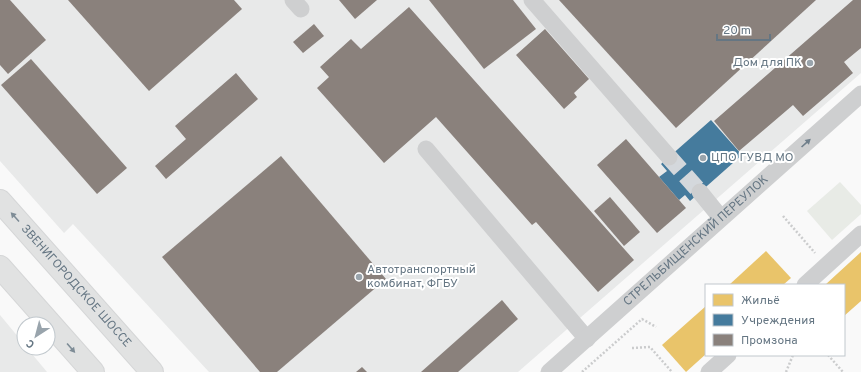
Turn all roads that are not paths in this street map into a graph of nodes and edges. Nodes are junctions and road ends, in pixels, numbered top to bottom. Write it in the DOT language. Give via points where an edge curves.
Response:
graph roads {
  1 [pos="532,0"];
  2 [pos="861,94"];
  3 [pos="426,149"];
  4 [pos="669,157"];
  5 [pos="700,192"];
  6 [pos="0,201"];
  7 [pos="721,218"];
  8 [pos="861,234"];
  9 [pos="0,267"];
  10 [pos="806,284"];
  11 [pos="586,339"];
  12 [pos="727,356"];
  13 [pos="552,371"];
  14 [pos="92,372"];
  15 [pos="152,372"];
  16 [pos="709,372"];
  1 -- 4 [label="street"];
  7 -- 2 [label="street, СТРЕЛЬБИЩЕНСКИЙ ПЕРЕУЛОК, one-way"];
  3 -- 11 [label="street"];
  5 -- 7 [label="street"];
  15 -- 6 [label="main road, ЗВЕНИГОРОДСКОЕ ШОССЕ, one-way"];
  7 -- 11 [label="street, СТРЕЛЬБИЩЕНСКИЙ ПЕРЕУЛОК"];
  8 -- 10 [label="street"];
  9 -- 14 [label="main road, one-way"];
  11 -- 13 [label="street, СТРЕЛЬБИЩЕНСКИЙ ПЕРЕУЛОК"];
  12 -- 16 [label="street"];
}
